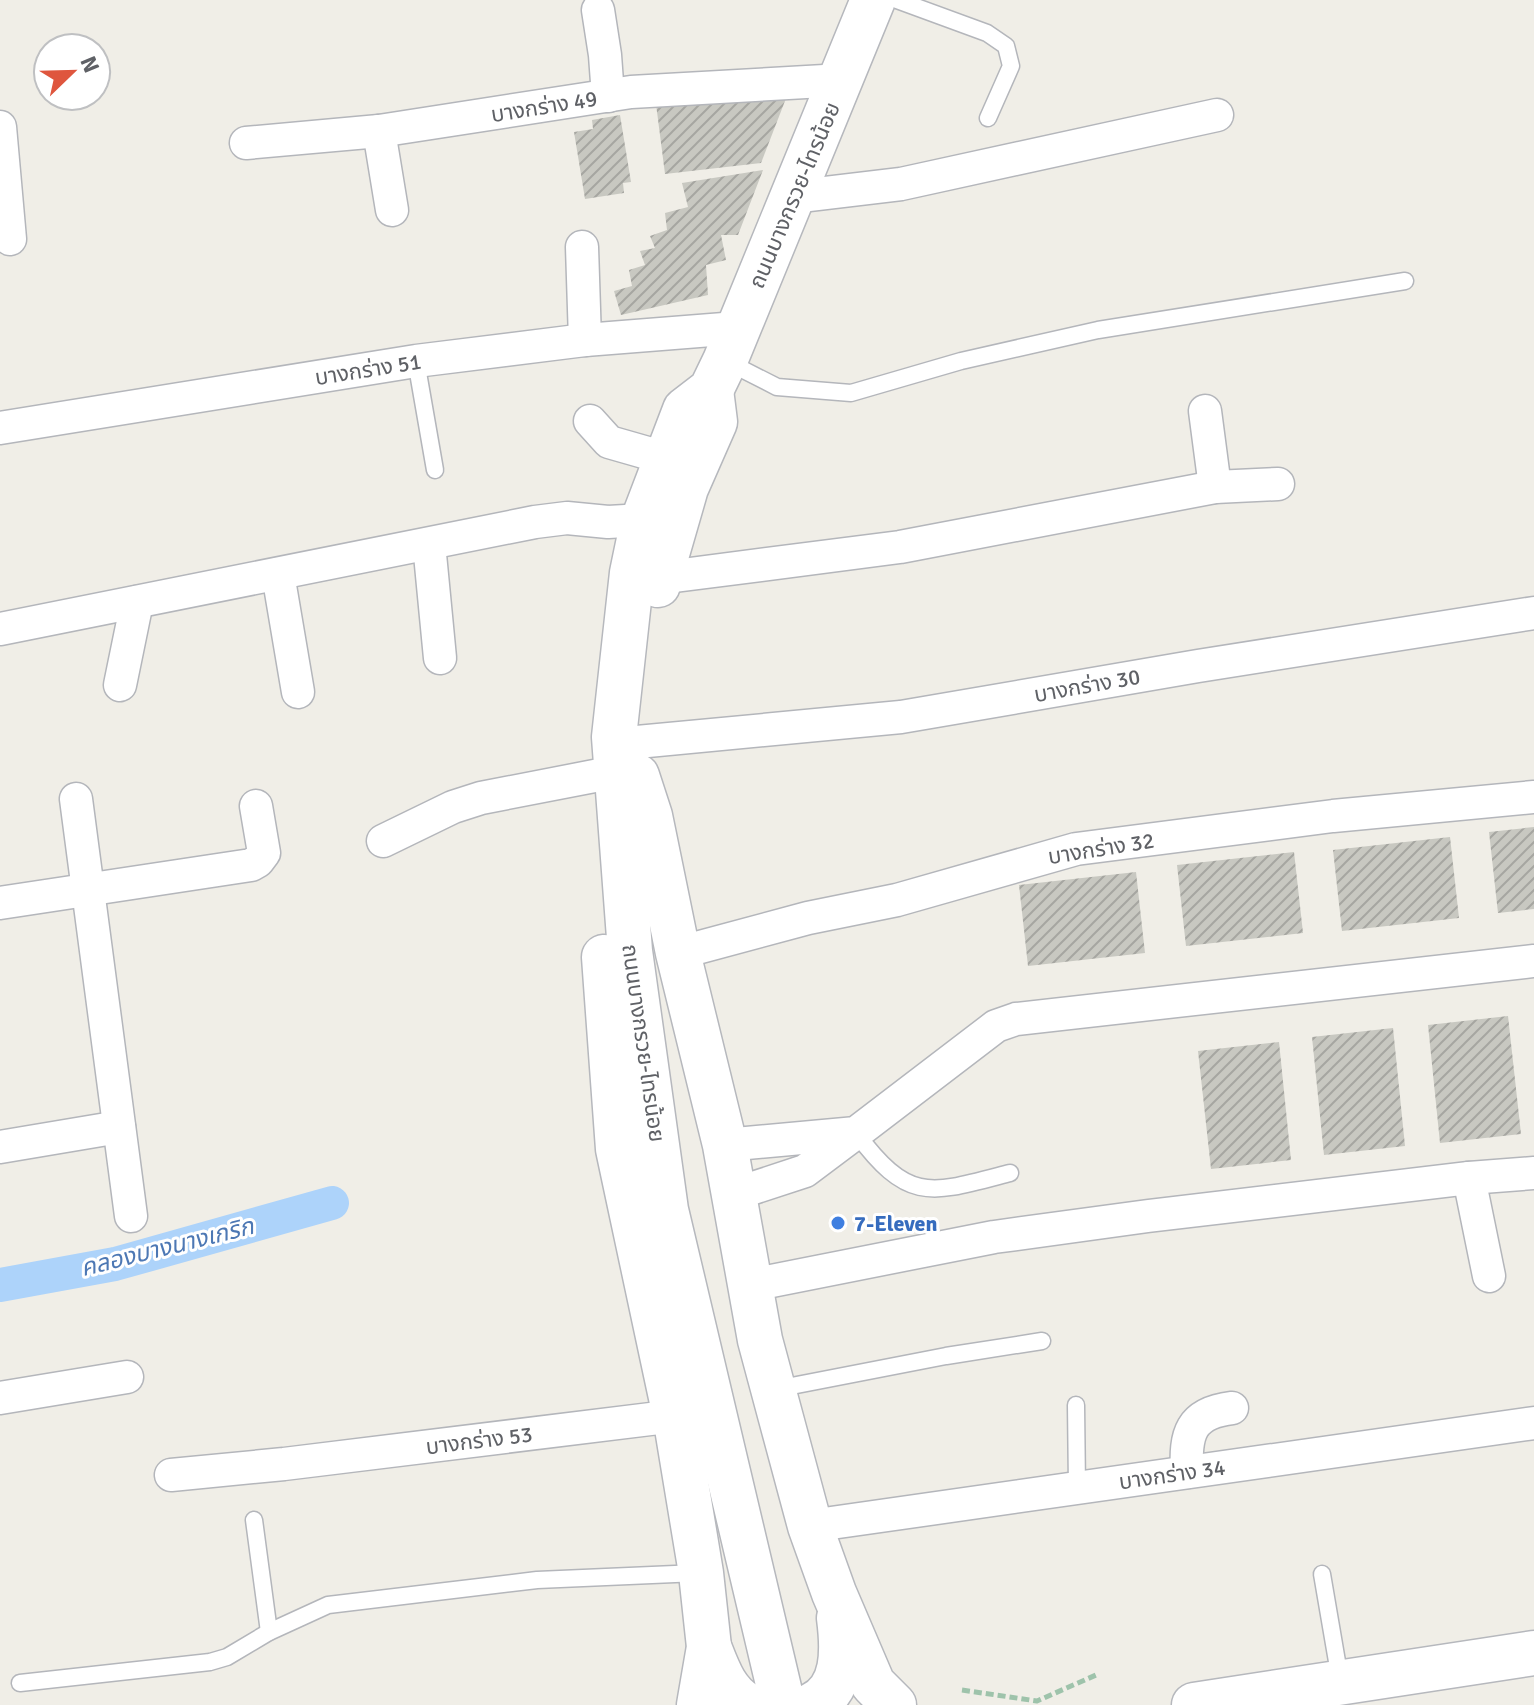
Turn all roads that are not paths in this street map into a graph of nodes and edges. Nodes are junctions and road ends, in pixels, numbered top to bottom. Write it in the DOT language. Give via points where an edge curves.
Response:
graph roads {
  1 [pos="873,0"];
  2 [pos="897,0"];
  3 [pos="598,10"];
  4 [pos="842,80"];
  5 [pos="608,96"];
  6 [pos="1217,115"];
  7 [pos="988,118"];
  8 [pos="0,127"];
  9 [pos="379,131"];
  10 [pos="246,143"];
  11 [pos="792,197"];
  12 [pos="392,210"];
  13 [pos="10,239"];
  14 [pos="582,247"];
  15 [pos="1405,281"];
  16 [pos="585,340"];
  17 [pos="724,360"];
  18 [pos="416,361"];
  19 [pos="1205,411"];
  20 [pos="590,421"];
  21 [pos="0,428"];
  22 [pos="665,458"];
  23 [pos="435,470"];
  24 [pos="1278,484"];
  25 [pos="1215,487"];
  26 [pos="643,520"];
  27 [pos="429,544"];
  28 [pos="278,574"];
  29 [pos="659,578"];
  30 [pos="137,602"];
  31 [pos="1534,613"];
  32 [pos="0,629"];
  33 [pos="440,658"];
  34 [pos="120,685"];
  35 [pos="298,692"];
  36 [pos="627,775"];
  37 [pos="1534,797"];
  38 [pos="76,799"];
  39 [pos="256,806"];
  40 [pos="383,841"];
  41 [pos="88,891"];
  42 [pos="0,903"];
  43 [pos="678,953"];
  44 [pos="1534,961"];
  45 [pos="646,1010"];
  46 [pos="119,1127"];
  47 [pos="856,1133"];
  48 [pos="725,1145"];
  49 [pos="0,1147"];
  50 [pos="1010,1173"];
  51 [pos="1534,1173"];
  52 [pos="1469,1178"];
  53 [pos="735,1194"];
  54 [pos="131,1216"];
  55 [pos="1489,1276"];
  56 [pos="751,1285"];
  57 [pos="1042,1341"];
  58 [pos="127,1377"];
  59 [pos="774,1389"];
  60 [pos="0,1398"];
  61 [pos="1076,1405"];
  62 [pos="1232,1408"];
  63 [pos="675,1416"];
  64 [pos="1534,1423"];
  65 [pos="1187,1472"];
  66 [pos="171,1475"];
  67 [pos="1077,1488"];
  68 [pos="254,1520"];
  69 [pos="810,1526"];
  70 [pos="701,1573"];
  71 [pos="1322,1574"];
  72 [pos="834,1593"];
  73 [pos="269,1632"];
  74 [pos="709,1647"];
  75 [pos="1534,1653"];
  76 [pos="20,1683"];
  77 [pos="1340,1683"];
  78 [pos="699,1705"];
  79 [pos="747,1705"];
  80 [pos="783,1705"];
  81 [pos="801,1705"];
  82 [pos="812,1705"];
  83 [pos="894,1705"];
  84 [pos="1194,1705"];
  1 -- 4 [label="main road, ถนนบางกรวย-ไทรน้อย"];
  2 -- 7 [label="lane" via="987,33 1006,46 1011,66"];
  3 -- 5 [label="street"];
  4 -- 5 [label="street, บางกร่าง 49"];
  4 -- 11 [label="main road, ถนนบางกรวย-ไทรน้อย"];
  5 -- 9 [label="street, บางกร่าง 49"];
  6 -- 11 [label="street" via="901,184"];
  8 -- 13 [label="street"];
  9 -- 10 [label="street, บางกร่าง 49"];
  9 -- 12 [label="street"];
  11 -- 17 [label="main road, ถนนบางกรวย-ไทรน้อย"];
  14 -- 16 [label="street"];
  15 -- 17 [label="lane" via="1098,330 851,393 777,387"];
  16 -- 17 [label="street, บางกร่าง 51"];
  16 -- 18 [label="street, บางกร่าง 51"];
  17 -- 22 [label="main road, ถนนบางกรวย-ไทรน้อย" via="685,410"];
  17 -- 29 [label="main road, ถนนบางกรวย-ไทรน้อย" via="715,422 686,488"];
  18 -- 21 [label="street, บางกร่าง 51"];
  18 -- 23 [label="lane"];
  19 -- 25 [label="street"];
  20 -- 22 [label="street" via="609,442"];
  22 -- 26 [label="main road, ถนนบางกรวย-ไทรน้อย"];
  24 -- 25 [label="street"];
  25 -- 29 [label="street" via="900,547"];
  26 -- 27 [label="street" via="567,518"];
  26 -- 36 [label="main road, ถนนบางกรวย-ไทรน้อย" via="616,703 614,737"];
  27 -- 28 [label="street"];
  27 -- 33 [label="street"];
  28 -- 30 [label="street"];
  28 -- 35 [label="street"];
  29 -- 36 [label="main road, ถนนบางกรวย-ไทรน้อย"];
  30 -- 32 [label="street"];
  30 -- 34 [label="street"];
  31 -- 36 [label="street, บางกร่าง 30" via="901,717"];
  36 -- 40 [label="street, บางกร่าง 30" via="481,798"];
  36 -- 43 [label="main road" via="650,816"];
  36 -- 45 [label="main road, ถนนบางกรวย-ไทรน้อย" via="630,951"];
  36 -- 63 [label="main road" via="608,849 603,947 618,1149"];
  37 -- 43 [label="street, บางกร่าง 32" via="1076,849 897,900"];
  38 -- 41 [label="street"];
  39 -- 41 [label="street" via="264,853 251,865"];
  41 -- 42 [label="street"];
  41 -- 46 [label="street"];
  43 -- 48 [label="main road"];
  44 -- 47 [label="street" via="1016,1019 996,1026"];
  45 -- 80 [label="main road, ถนนบางกรวย-ไทรน้อย" via="666,1210"];
  45 -- 81 [label="main road, ถนนบางกรวย-ไทรน้อย" via="683,1207"];
  46 -- 49 [label="street"];
  46 -- 54 [label="street"];
  47 -- 48 [label="street"];
  47 -- 50 [label="lane" via="878,1163 900,1181 923,1189"];
  47 -- 53 [label="street" via="805,1171"];
  48 -- 53 [label="main road"];
  51 -- 52 [label="street"];
  52 -- 55 [label="street"];
  52 -- 56 [label="street" via="994,1237"];
  53 -- 56 [label="main road"];
  56 -- 59 [label="main road"];
  57 -- 59 [label="lane"];
  58 -- 60 [label="street"];
  59 -- 69 [label="main road"];
  61 -- 67 [label="lane"];
  62 -- 65 [label="street" via="1213,1410 1189,1434"];
  63 -- 66 [label="street, บางกร่าง 53"];
  63 -- 70 [label="main road"];
  64 -- 65 [label="street, บางกร่าง 34"];
  65 -- 67 [label="street, บางกร่าง 34"];
  67 -- 69 [label="street, บางกร่าง 34"];
  68 -- 73 [label="lane"];
  69 -- 72 [label="main road"];
  70 -- 73 [label="lane" via="537,1580 328,1605"];
  70 -- 74 [label="main road"];
  71 -- 77 [label="lane"];
  72 -- 82 [label="main road" via="842,1658 837,1679"];
  72 -- 83 [label="main road" via="873,1684"];
  73 -- 76 [label="lane" via="210,1662"];
  74 -- 78 [label="main road"];
  74 -- 79 [label="main road" via="724,1683"];
  75 -- 77 [label="main road"];
  77 -- 84 [label="main road"];
}
